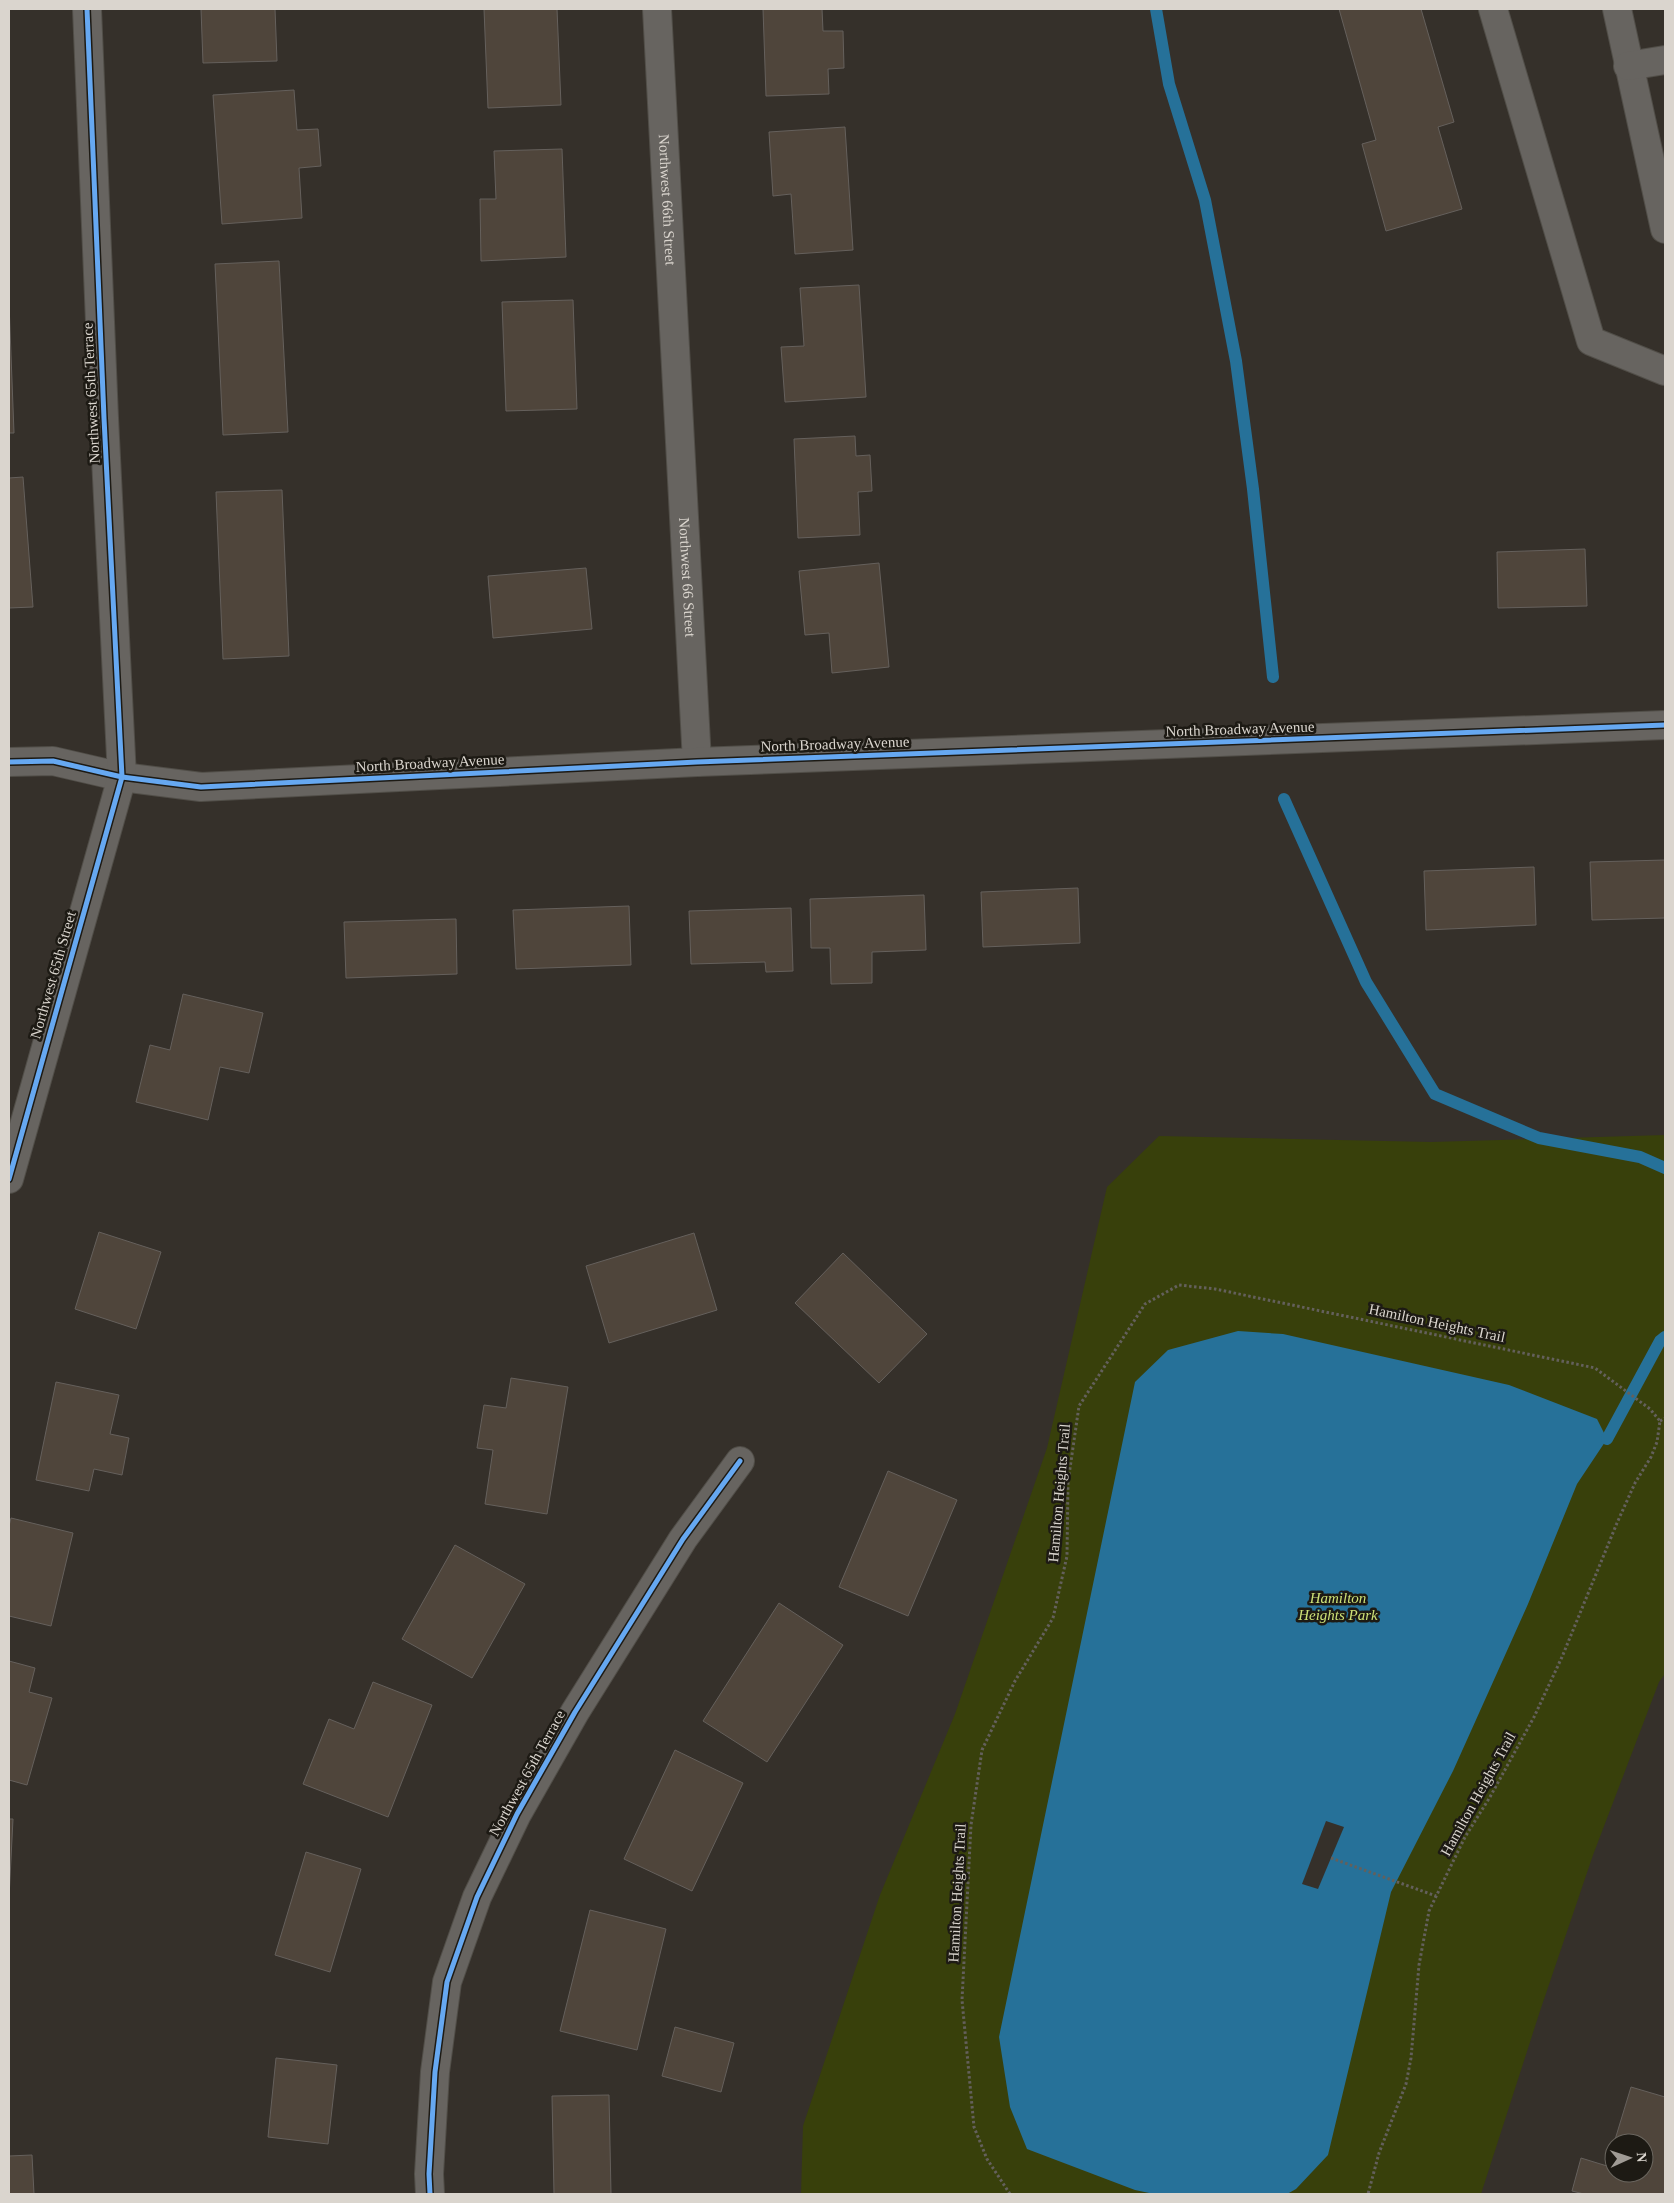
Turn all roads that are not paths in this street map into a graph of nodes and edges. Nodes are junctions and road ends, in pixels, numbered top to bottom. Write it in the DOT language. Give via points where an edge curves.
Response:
graph roads {
  1 [pos="88,9"];
  2 [pos="657,9"];
  3 [pos="1493,9"];
  4 [pos="1616,9"];
  5 [pos="1665,60"];
  6 [pos="1628,66"];
  7 [pos="1665,229"];
  8 [pos="1665,371"];
  9 [pos="679,391"];
  10 [pos="1665,725"];
  11 [pos="9,762"];
  12 [pos="697,762"];
  13 [pos="122,777"];
  14 [pos="9,1179"];
  15 [pos="740,1461"];
  16 [pos="430,2194"];
  1 -- 13 [label="street, Northwest 65th Terrace"];
  2 -- 9 [label="street, Northwest 66th Street"];
  3 -- 8 [label="street" via="1591,341"];
  4 -- 6 [label="street"];
  5 -- 6 [label="street"];
  6 -- 7 [label="street"];
  9 -- 12 [label="street, Northwest 66 Street"];
  10 -- 12 [label="street, North Broadway Avenue"];
  11 -- 13 [label="street, North Broadway Avenue" via="53,761"];
  12 -- 13 [label="street, North Broadway Avenue" via="201,787"];
  13 -- 14 [label="street, Northwest 65th Street"];
  15 -- 16 [label="street, Northwest 65th Terrace" via="683,1539 575,1712 517,1814 477,1897 448,1982 435,2072"];
}
